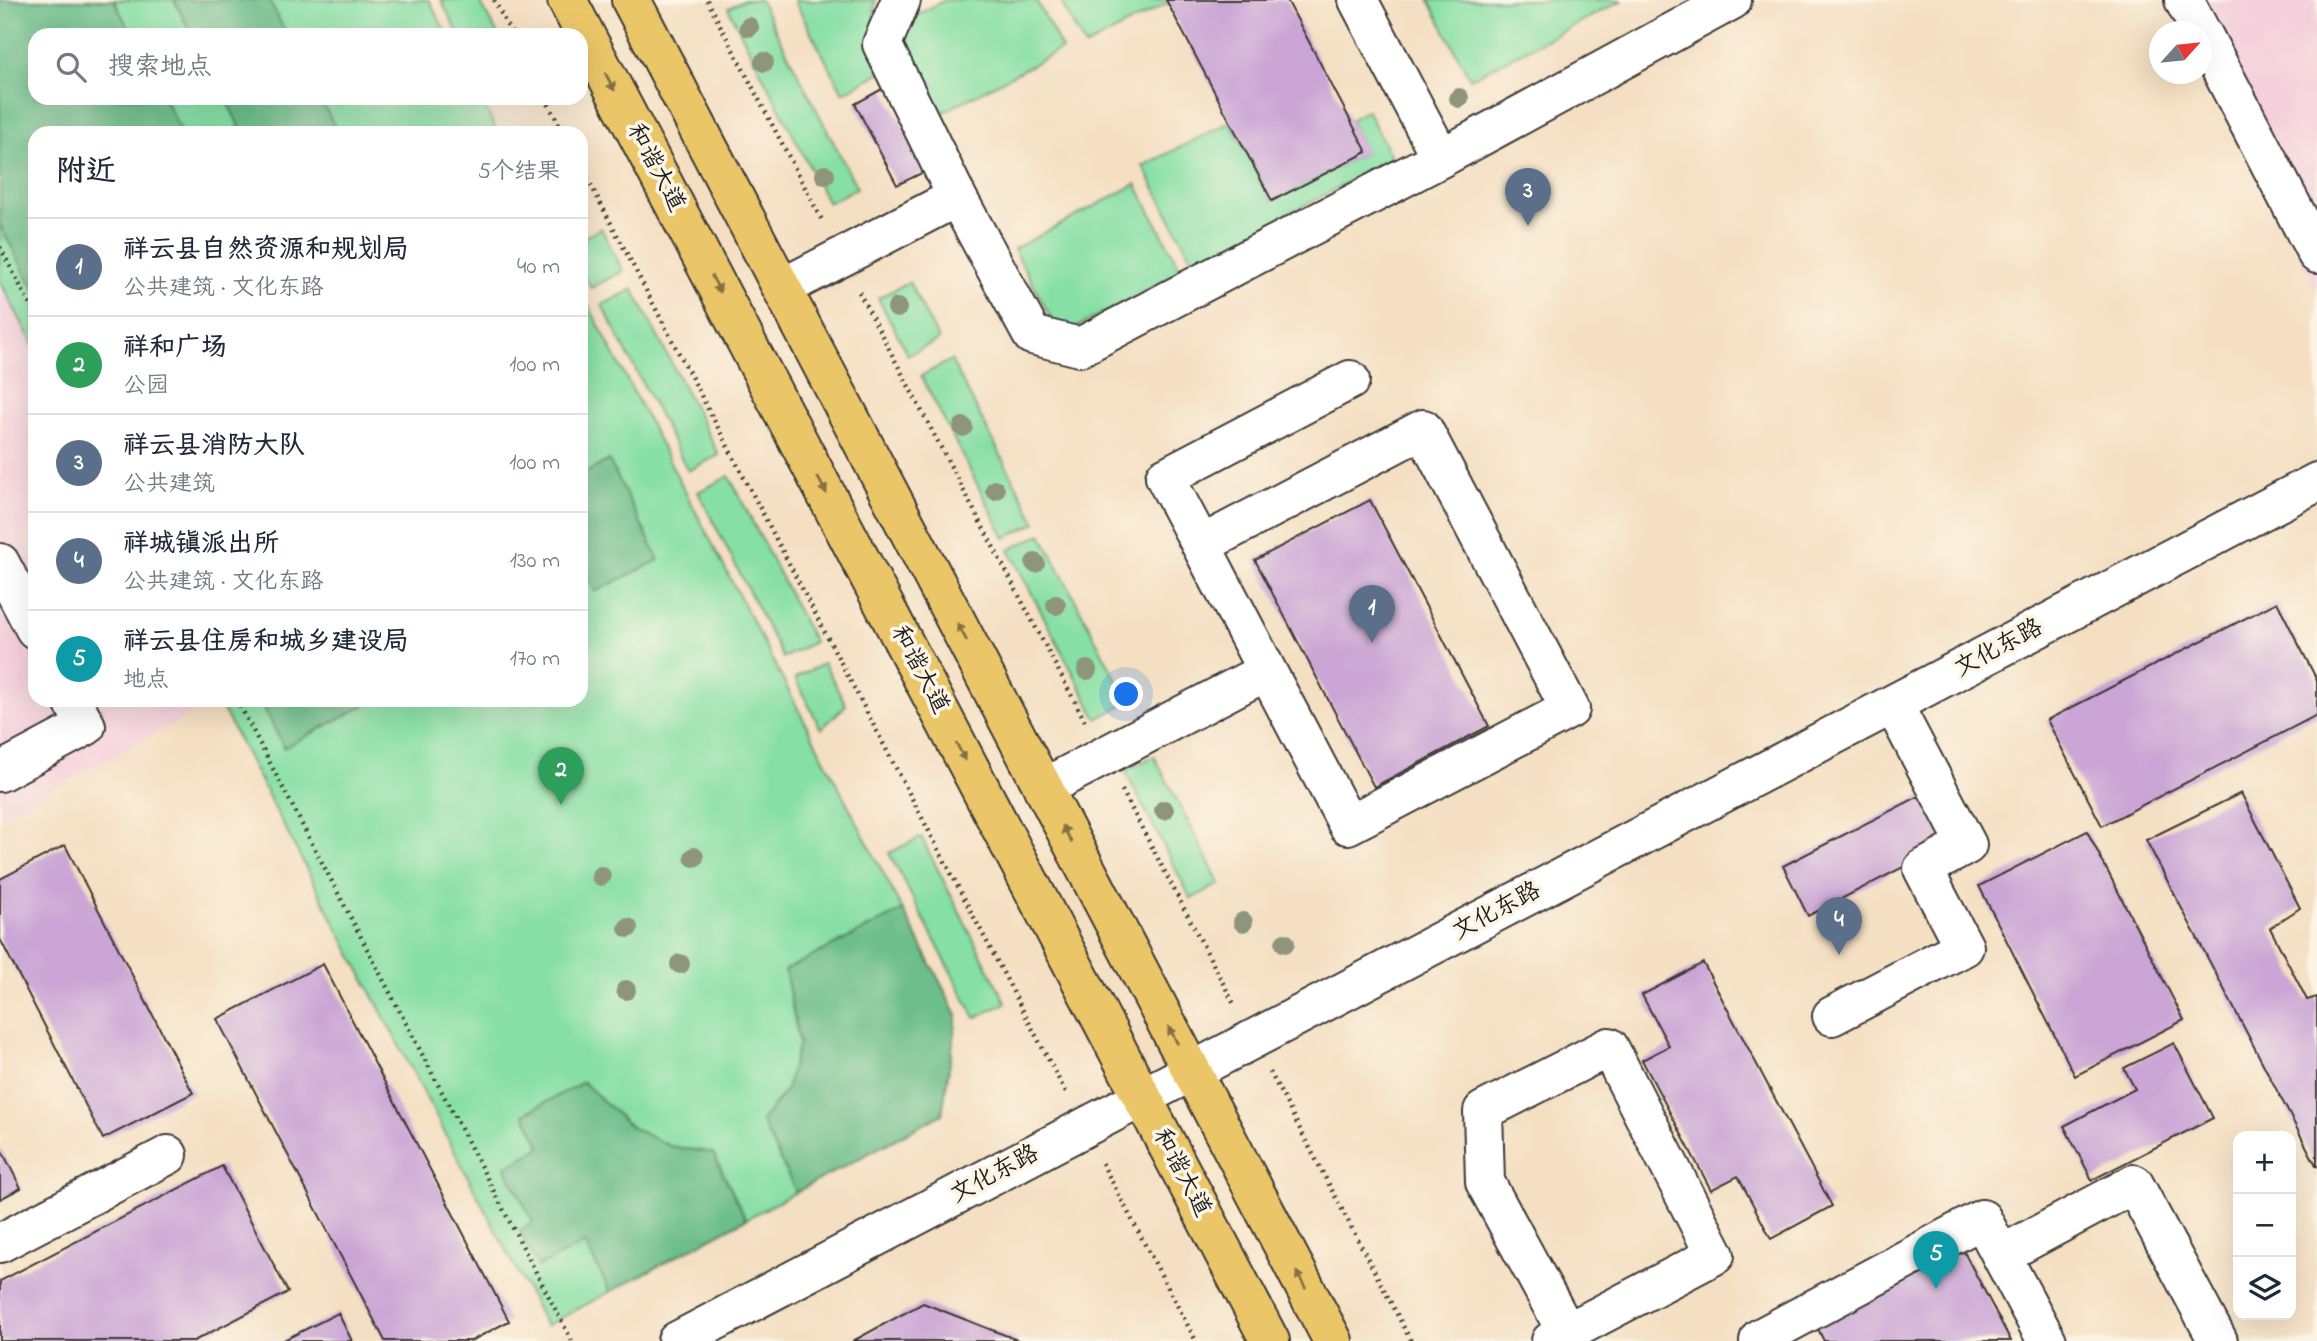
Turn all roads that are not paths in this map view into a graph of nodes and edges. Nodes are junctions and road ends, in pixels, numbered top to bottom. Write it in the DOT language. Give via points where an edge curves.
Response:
graph roads {
  1 [pos="567,0"];
  2 [pos="631,0"];
  3 [pos="901,0"];
  4 [pos="1358,0"];
  5 [pos="1732,0"];
  6 [pos="2184,0"];
  7 [pos="2195,21"];
  8 [pos="582,28"];
  9 [pos="588,40"];
  10 [pos="2212,53"];
  11 [pos="1441,158"];
  12 [pos="957,197"];
  13 [pos="2317,254"];
  14 [pos="782,288"];
  15 [pos="1350,380"];
  16 [pos="2317,482"];
  17 [pos="1201,545"];
  18 [pos="0,563"];
  19 [pos="28,616"];
  20 [pos="1267,671"];
  21 [pos="1893,704"];
  22 [pos="76,707"];
  23 [pos="0,772"];
  24 [pos="1043,788"];
  25 [pos="1832,1016"];
  26 [pos="1192,1072"];
  27 [pos="1142,1098"];
  28 [pos="168,1155"];
  29 [pos="0,1243"];
  30 [pos="2001,1255"];
  31 [pos="1559,1337"];
  32 [pos="677,1341"];
  33 [pos="1270,1341"];
  34 [pos="1333,1341"];
  35 [pos="1759,1341"];
  36 [pos="2047,1341"];
  37 [pos="2218,1341"];
  1 -- 8 [label="main road, 和谐大道, one-way"];
  2 -- 14 [label="main road"];
  3 -- 12 [label="street" via="882,44"];
  4 -- 11 [label="street"];
  5 -- 11 [label="street"];
  6 -- 7 [label="street"];
  9 -- 27 [label="main road, 和谐大道, one-way"];
  10 -- 13 [label="street"];
  11 -- 12 [label="street" via="1080,347 1032,335"];
  12 -- 14 [label="street"];
  24 -- 14 [label="main road, one-way"];
  15 -- 17 [label="street" via="1165,477"];
  16 -- 21 [label="street, 文化东路"];
  17 -- 20 [label="street"];
  17 -- 20 [label="street" via="1423,429 1570,709 1348,825"];
  18 -- 19 [label="street"];
  20 -- 24 [label="street"];
  21 -- 25 [label="street" via="1967,845 1923,869 1964,947"];
  21 -- 26 [label="street, 文化东路"];
  22 -- 23 [label="street" via="86,726"];
  26 -- 24 [label="main road, one-way"];
  26 -- 27 [label="street, 文化东路"];
  34 -- 26 [label="main road, one-way"];
  27 -- 32 [label="street, 文化东路"];
  27 -- 33 [label="main road, 和谐大道"];
  28 -- 29 [label="street"];
  30 -- 35 [label="street" via="1982,1219"];
  30 -- 36 [label="street"];
  30 -- 37 [label="street" via="2134,1184"];
  31 -- 31 [label="street" via="1485,1182 1483,1111 1609,1047 1715,1255"];
}
